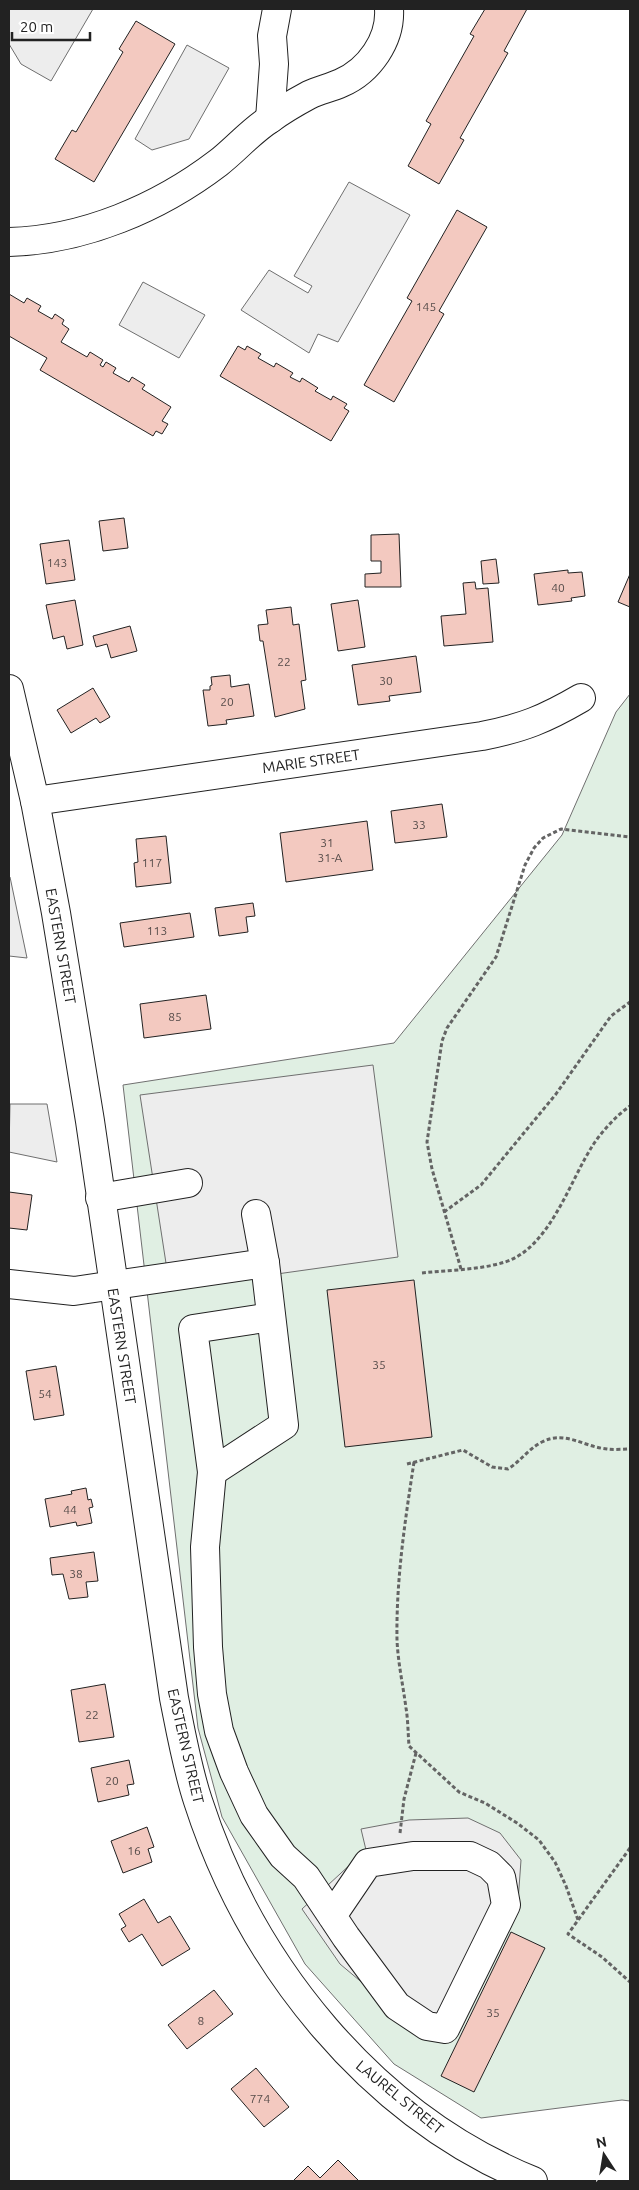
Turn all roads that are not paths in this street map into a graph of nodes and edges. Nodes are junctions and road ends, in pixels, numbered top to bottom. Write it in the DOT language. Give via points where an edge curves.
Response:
graph roads {
  1 [pos="277,9"];
  2 [pos="389,9"];
  3 [pos="270,119"];
  4 [pos="9,242"];
  5 [pos="9,689"];
  6 [pos="581,698"];
  7 [pos="35,801"];
  8 [pos="188,1183"];
  9 [pos="100,1198"];
  10 [pos="256,1214"];
  11 [pos="265,1263"];
  12 [pos="9,1284"];
  13 [pos="113,1286"];
  14 [pos="271,1317"];
  15 [pos="212,1472"];
  16 [pos="332,1916"];
  17 [pos="290,1984"];
  18 [pos="532,2181"];
  1 -- 3 [label="street" via="272,36 274,64"];
  2 -- 3 [label="street" via="390,18 380,50 368,64 342,83 310,95"];
  3 -- 4 [label="street" via="190,183 140,210 101,226"];
  5 -- 7 [label="street, EASTERN STREET"];
  6 -- 7 [label="street, MARIE STREET" via="517,729 482,736"];
  7 -- 9 [label="street, EASTERN STREET" via="72,1007"];
  8 -- 9 [label="street"];
  9 -- 13 [label="street, EASTERN STREET"];
  10 -- 11 [label="street"];
  11 -- 13 [label="street"];
  11 -- 14 [label="street"];
  12 -- 13 [label="street" via="74,1291"];
  13 -- 17 [label="street, EASTERN STREET" via="169,1662 188,1764 200,1808 223,1868 242,1906"];
  14 -- 15 [label="street" via="284,1425"];
  14 -- 15 [label="street" via="192,1329"];
  15 -- 16 [label="street" via="205,1547 208,1647 219,1731 254,1815 283,1856 306,1877"];
  16 -- 16 [label="street" via="397,2006 427,2026 445,2029 506,1905 501,1877 489,1865 470,1856 413,1856 368,1863"];
  17 -- 18 [label="street, LAUREL STREET" via="339,2045 410,2109 441,2132"];
}
